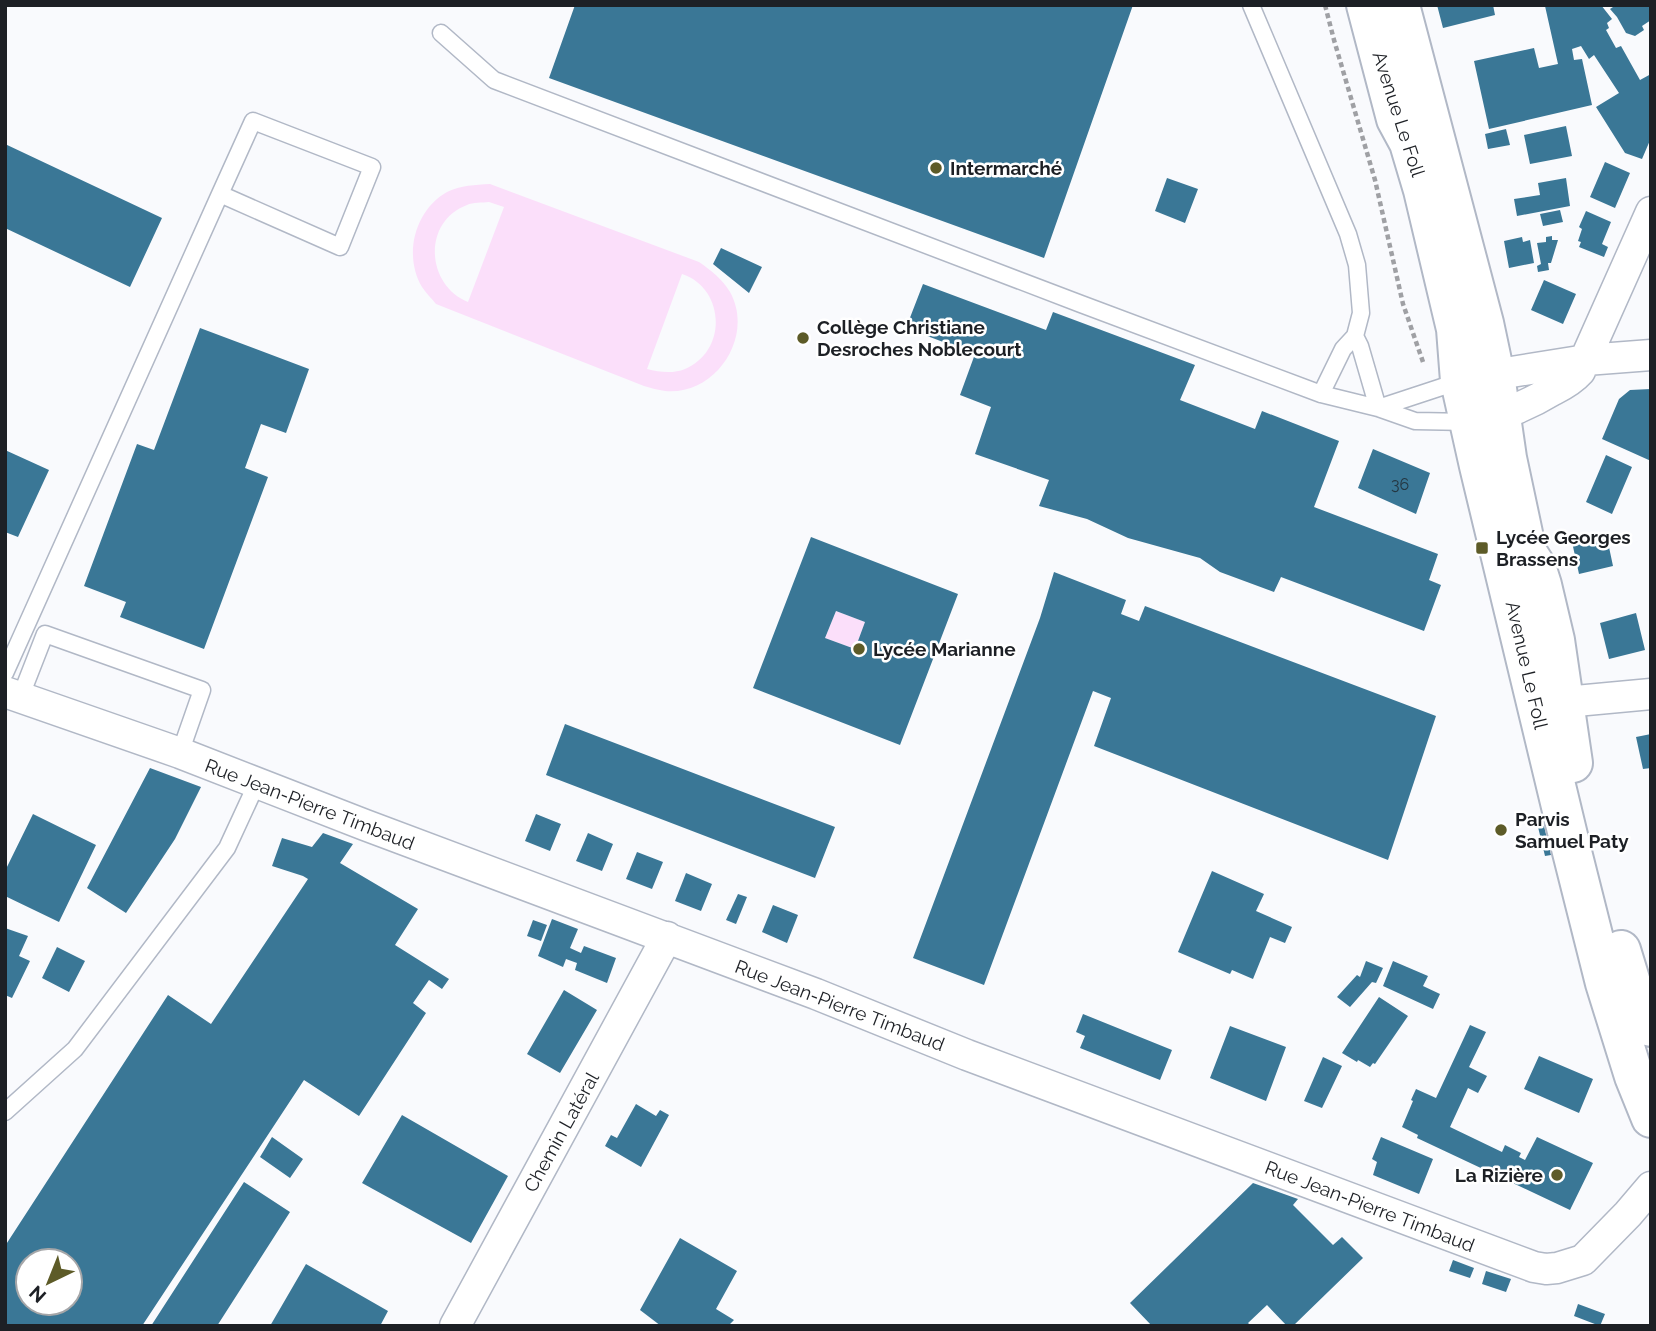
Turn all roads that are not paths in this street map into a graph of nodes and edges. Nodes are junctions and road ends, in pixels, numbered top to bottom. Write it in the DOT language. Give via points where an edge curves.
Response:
graph roads {
  1 [pos="1251,5"];
  2 [pos="1366,5"];
  3 [pos="1400,5"];
  4 [pos="441,33"];
  5 [pos="220,194"];
  6 [pos="1651,212"];
  7 [pos="1355,336"];
  8 [pos="1651,355"];
  9 [pos="1586,360"];
  10 [pos="1478,378"];
  11 [pos="1321,394"];
  12 [pos="1378,408"];
  13 [pos="1485,419"];
  14 [pos="10,688"];
  15 [pos="1651,694"];
  16 [pos="1565,702"];
  17 [pos="180,753"];
  18 [pos="257,783"];
  19 [pos="667,937"];
  20 [pos="1651,1027"];
  21 [pos="5,1112"];
  22 [pos="1651,1118"];
  23 [pos="1651,1187"];
  24 [pos="454,1326"];
  1 -- 7 [label="lane" via="1348,234 1360,290"];
  2 -- 10 [label="main road, Avenue Le Foll" via="1396,119 1409,143 1423,190 1456,329"];
  3 -- 10 [label="main road, Avenue Le Foll" via="1484,323"];
  4 -- 11 [label="lane" via="494,80"];
  5 -- 5 [label="lane" via="254,121 372,167 340,247"];
  5 -- 14 [label="lane"];
  6 -- 9 [label="street"];
  7 -- 11 [label="lane" via="1343,349"];
  7 -- 12 [label="lane"];
  8 -- 9 [label="street"];
  9 -- 10 [label="street"];
  9 -- 13 [label="street" via="1574,378 1530,404"];
  10 -- 12 [label="lane"];
  10 -- 13 [label="main road, Avenue Le Foll"];
  11 -- 12 [label="lane"];
  12 -- 13 [label="lane" via="1415,421"];
  13 -- 16 [label="main road, Avenue Le Foll" via="1507,458 1527,552 1542,585"];
  13 -- 22 [label="main road, Avenue Le Foll" via="1568,836 1605,983"];
  14 -- 17 [label="street, Rue Jean-Pierre Timbaud"];
  14 -- 17 [label="lane" via="45,635 202,690"];
  15 -- 16 [label="street"];
  16 -- 20 [label="main road, Avenue Le Foll" via="1571,756 1611,919"];
  17 -- 18 [label="street, Rue Jean-Pierre Timbaud"];
  18 -- 19 [label="street, Rue Jean-Pierre Timbaud"];
  18 -- 21 [label="lane" via="227,848 75,1049"];
  19 -- 23 [label="street, Rue Jean-Pierre Timbaud" via="980,1060 1534,1267 1558,1268 1583,1259"];
  19 -- 24 [label="street, Chemin Latéral"];
}
